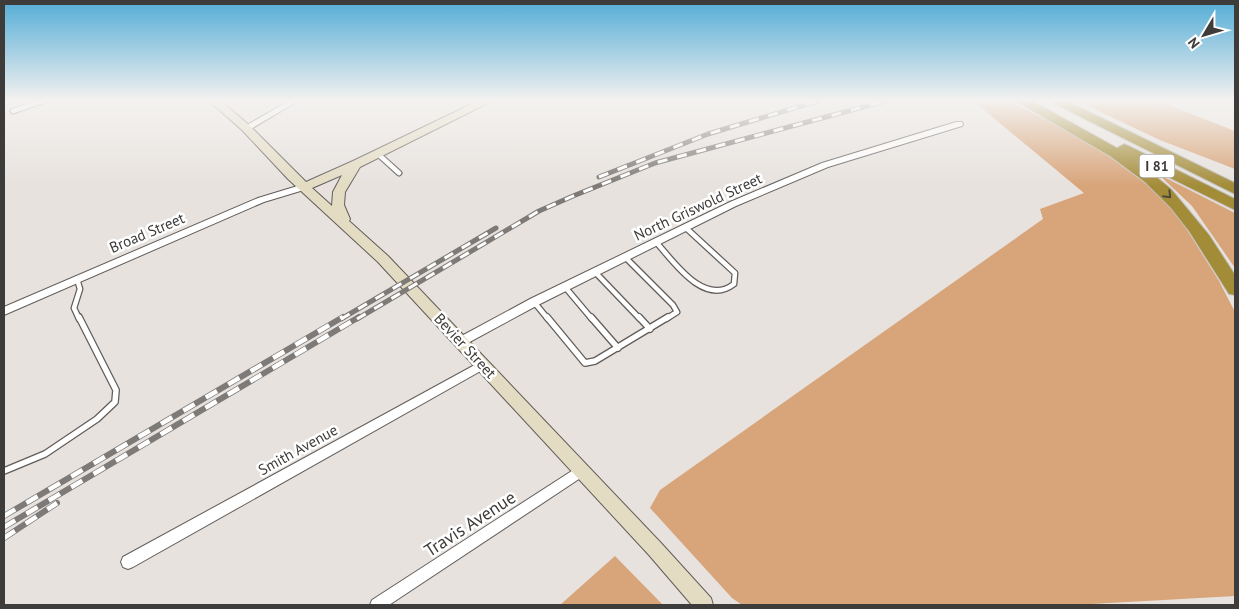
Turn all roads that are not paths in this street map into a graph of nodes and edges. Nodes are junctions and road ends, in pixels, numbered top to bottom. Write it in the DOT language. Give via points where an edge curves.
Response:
graph roads {
  1 [pos="246,128"];
  2 [pos="431,128"];
  3 [pos="945,128"];
  4 [pos="1074,128"];
  5 [pos="1117,128"];
  6 [pos="1120,128"];
  7 [pos="378,154"];
  8 [pos="357,164"];
  9 [pos="399,173"];
  10 [pos="1235,175"];
  11 [pos="304,187"];
  12 [pos="1235,189"];
  13 [pos="324,203"];
  14 [pos="1235,205"];
  15 [pos="348,226"];
  16 [pos="685,228"];
  17 [pos="656,242"];
  18 [pos="625,257"];
  19 [pos="595,272"];
  20 [pos="77,279"];
  21 [pos="565,287"];
  22 [pos="1235,289"];
  23 [pos="534,302"];
  24 [pos="4,311"];
  25 [pos="650,328"];
  26 [pos="460,342"];
  27 [pos="618,348"];
  28 [pos="482,365"];
  29 [pos="4,471"];
  30 [pos="581,471"];
  31 [pos="128,562"];
  32 [pos="378,605"];
  33 [pos="704,605"];
  1 -- 11 [label="main road, Bevier Street"];
  2 -- 7 [label="main road"];
  3 -- 16 [label="street, North Griswold Street" via="817,168"];
  4 -- 14 [label="highway, I 81"];
  4 -- 22 [label="highway, one-way" via="1128,162 1166,193 1194,226"];
  5 -- 12 [label="highway, I 81"];
  6 -- 10 [label="highway"];
  7 -- 8 [label="main road"];
  7 -- 9 [label="lane"];
  8 -- 11 [label="main road"];
  8 -- 15 [label="main road" via="339,188 337,201 338,210"];
  11 -- 13 [label="main road, Bevier Street"];
  11 -- 20 [label="street, Broad Street" via="261,200"];
  13 -- 15 [label="main road, Bevier Street"];
  15 -- 26 [label="main road, Bevier Street"];
  16 -- 17 [label="street, North Griswold Street"];
  16 -- 17 [label="lane" via="735,273 734,284 726,290 712,291 700,286"];
  17 -- 18 [label="street, North Griswold Street"];
  18 -- 19 [label="street, North Griswold Street"];
  18 -- 25 [label="lane" via="673,304 677,312"];
  19 -- 21 [label="street, North Griswold Street"];
  19 -- 25 [label="lane"];
  20 -- 24 [label="street, Broad Street"];
  20 -- 29 [label="lane" via="80,289 74,308 116,390 115,402 97,419 45,454"];
  21 -- 23 [label="street, North Griswold Street"];
  21 -- 27 [label="lane"];
  23 -- 26 [label="street, North Griswold Street"];
  23 -- 27 [label="lane" via="584,363 595,361"];
  25 -- 27 [label="lane"];
  26 -- 28 [label="main road, Bevier Street"];
  28 -- 30 [label="main road, Bevier Street"];
  28 -- 31 [label="street, Smith Avenue"];
  30 -- 32 [label="street, Travis Avenue"];
  30 -- 33 [label="main road, Bevier Street"];
}
